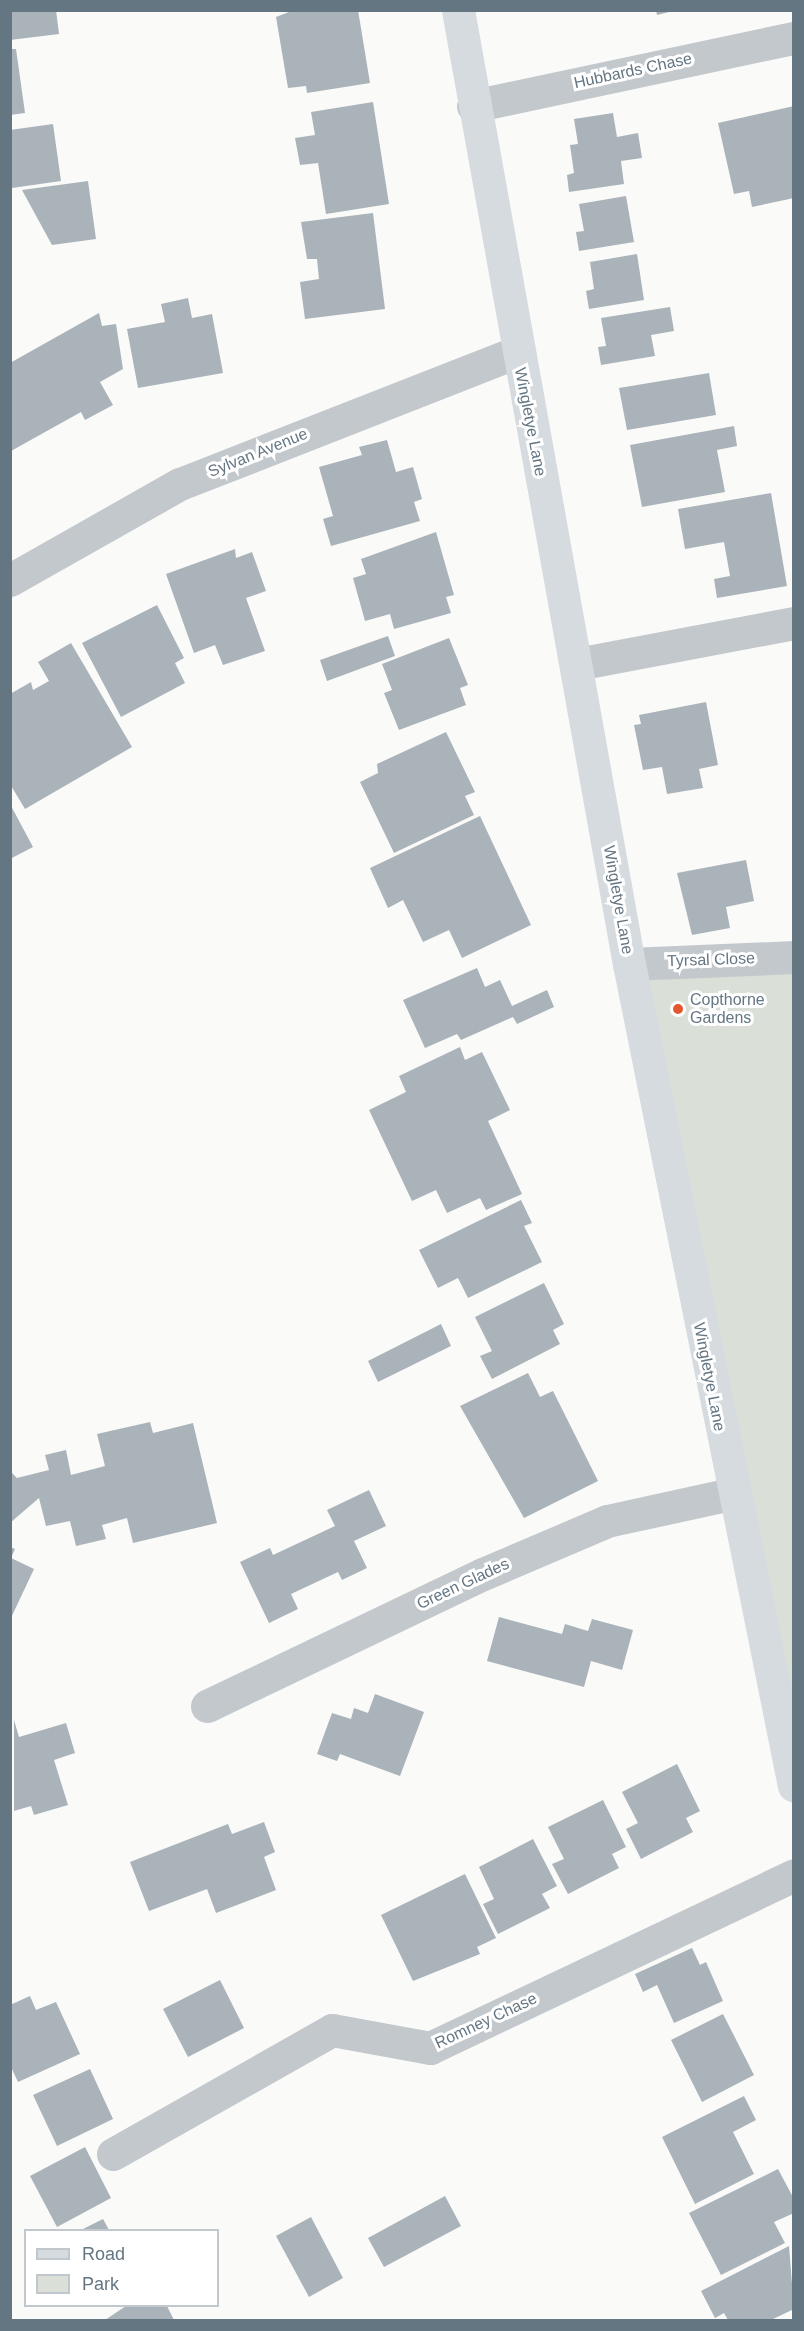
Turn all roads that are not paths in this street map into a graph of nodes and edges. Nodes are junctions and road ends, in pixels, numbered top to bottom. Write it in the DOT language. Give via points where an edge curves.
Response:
graph roads {
  1 [pos="458,10"];
  2 [pos="794,38"];
  3 [pos="473,106"];
  4 [pos="517,352"];
  5 [pos="11,577"];
  6 [pos="794,623"];
  7 [pos="577,664"];
  8 [pos="794,957"];
  9 [pos="629,964"];
  10 [pos="731,1494"];
  11 [pos="207,1706"];
  12 [pos="794,1786"];
  13 [pos="794,1875"];
  14 [pos="113,2154"];
  1 -- 3 [label="street, Wingletye Lane"];
  2 -- 3 [label="street, Hubbards Chase"];
  3 -- 4 [label="street, Wingletye Lane"];
  4 -- 5 [label="street, Sylvan Avenue" via="180,484"];
  4 -- 7 [label="street, Wingletye Lane"];
  6 -- 7 [label="street"];
  7 -- 9 [label="street, Wingletye Lane"];
  8 -- 9 [label="street, Tyrsal Close"];
  9 -- 10 [label="street, Wingletye Lane"];
  10 -- 11 [label="street, Green Glades" via="607,1521"];
  10 -- 12 [label="street, Wingletye Lane"];
  13 -- 14 [label="street, Romney Chase" via="430,2048 332,2030"];
}
